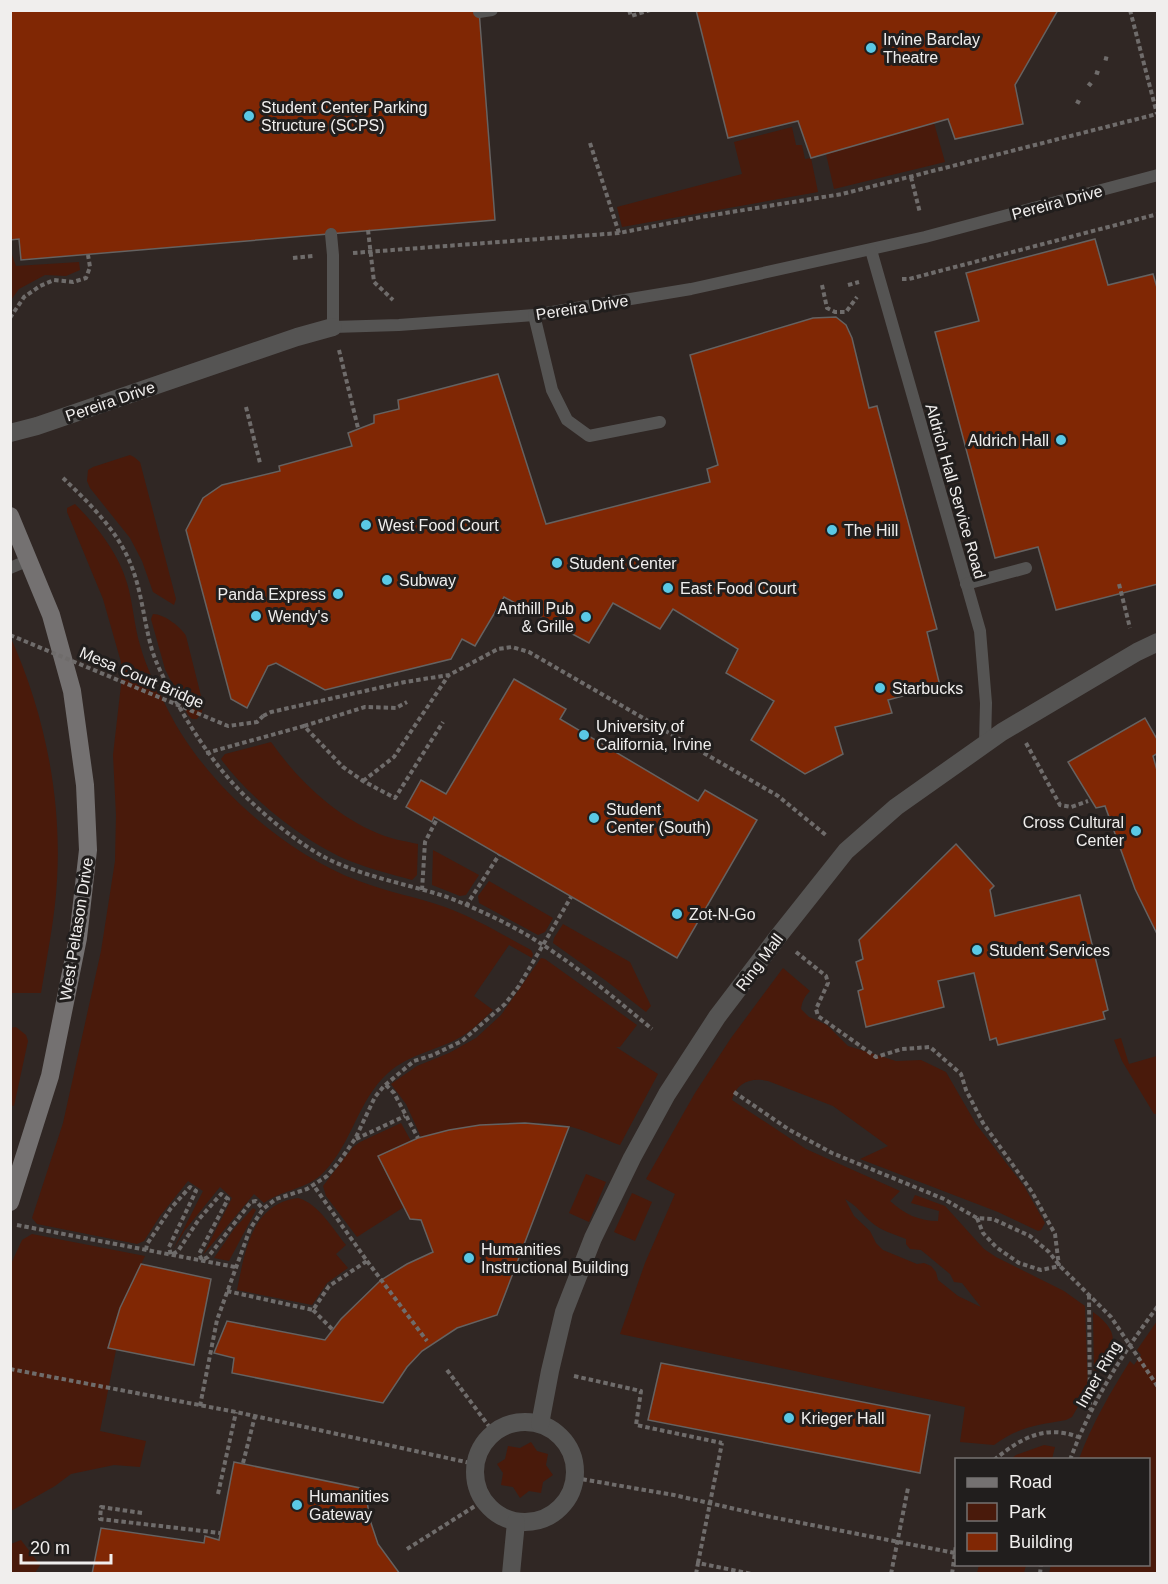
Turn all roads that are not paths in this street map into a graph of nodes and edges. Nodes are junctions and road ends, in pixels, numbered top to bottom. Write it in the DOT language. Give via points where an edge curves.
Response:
graph roads {
  1 [pos="1158,175"];
  2 [pos="331,234"];
  3 [pos="871,250"];
  4 [pos="534,315"];
  5 [pos="333,327"];
  6 [pos="660,422"];
  7 [pos="10,433"];
  8 [pos="10,516"];
  9 [pos="29,560"];
  10 [pos="10,568"];
  11 [pos="1026,568"];
  12 [pos="966,584"];
  13 [pos="1158,642"];
  14 [pos="985,744"];
  15 [pos="10,1202"];
  16 [pos="540,1424"];
  17 [pos="516,1522"];
  18 [pos="511,1574"];
  1 -- 3 [label="lane, Pereira Drive"];
  2 -- 5 [label="lane"];
  3 -- 4 [label="lane, Pereira Drive" via="690,290"];
  3 -- 12 [label="lane, Aldrich Hall Service Road"];
  4 -- 5 [label="lane, Pereira Drive"];
  4 -- 6 [label="lane" via="552,390 567,420 589,436"];
  5 -- 7 [label="street, Pereira Drive"];
  8 -- 9 [label="street, West Peltason Drive"];
  9 -- 10 [label="lane"];
  9 -- 15 [label="street, West Peltason Drive" via="51,615 72,691 85,785 88,850 78,938 50,1076"];
  11 -- 12 [label="lane"];
  12 -- 14 [label="lane, Aldrich Hall Service Road" via="980,632"];
  13 -- 14 [label="street, Ring Mall"];
  14 -- 16 [label="street, Ring Mall" via="896,807 846,851 717,1017 667,1094 632,1158 585,1259 564,1312"];
  16 -- 17 [label="street" via="553,1430 571,1451 575,1478 562,1508 533,1522"];
  16 -- 17 [label="street" via="516,1423 494,1433 475,1464 483,1501 492,1511"];
  17 -- 18 [label="street"];
}
